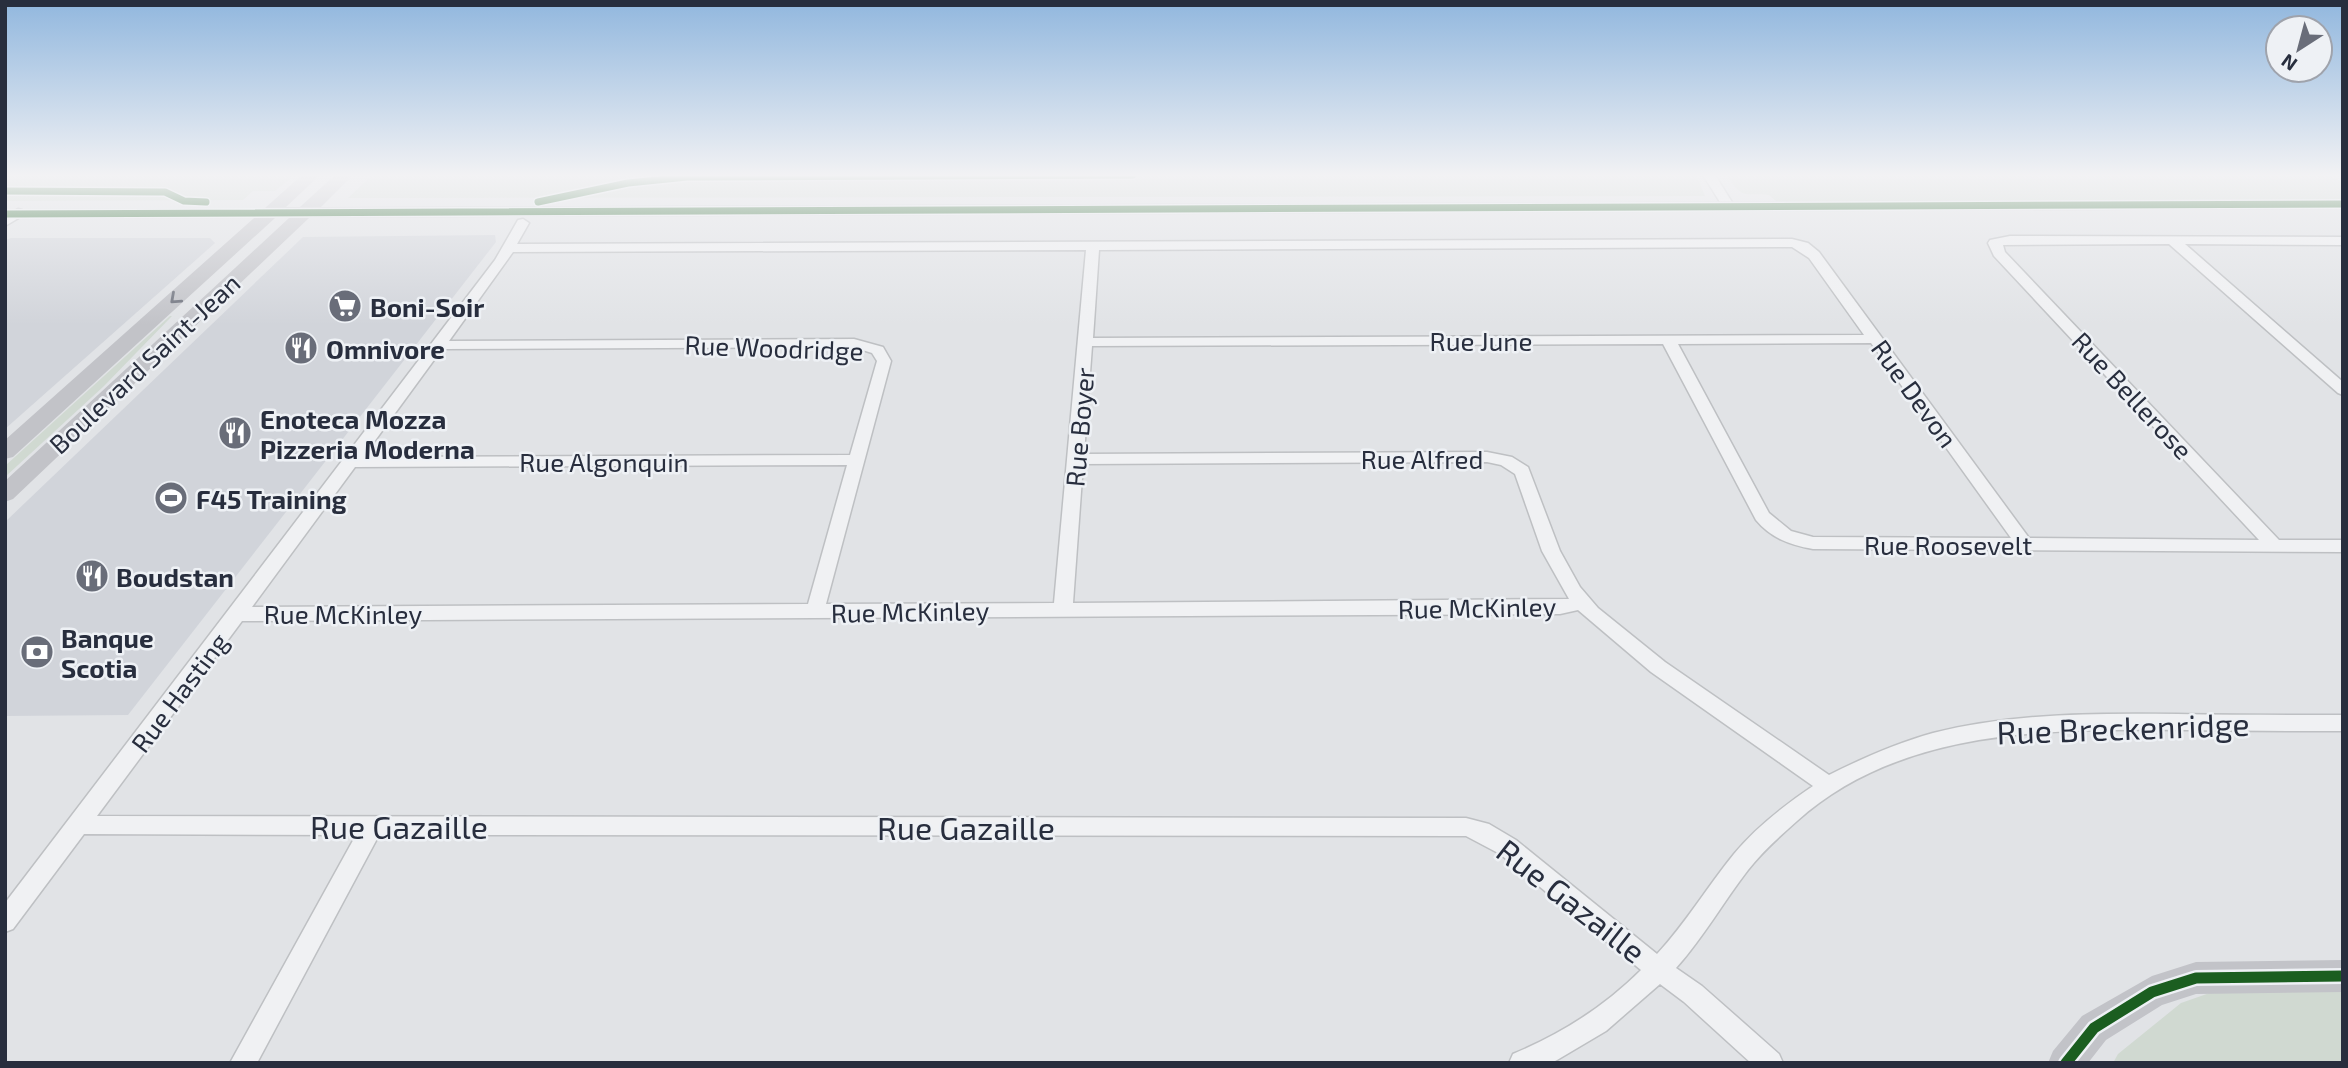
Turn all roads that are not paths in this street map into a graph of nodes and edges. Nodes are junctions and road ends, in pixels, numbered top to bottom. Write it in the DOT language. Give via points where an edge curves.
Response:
graph roads {
  1 [pos="257,225"];
  2 [pos="292,225"];
  3 [pos="437,225"];
  4 [pos="522,225"];
  5 [pos="5,228"];
  6 [pos="254,228"];
  7 [pos="289,228"];
  8 [pos="2172,240"];
  9 [pos="2343,241"];
  10 [pos="1093,245"];
  11 [pos="510,248"];
  12 [pos="1668,339"];
  13 [pos="1876,339"];
  14 [pos="1086,342"];
  15 [pos="439,345"];
  16 [pos="2343,390"];
  17 [pos="5,452"];
  18 [pos="1076,459"];
  19 [pos="856,460"];
  20 [pos="352,462"];
  21 [pos="5,494"];
  22 [pos="2024,544"];
  23 [pos="2274,545"];
  24 [pos="2343,545"];
  25 [pos="1582,603"];
  26 [pos="1063,609"];
  27 [pos="815,612"];
  28 [pos="238,614"];
  29 [pos="2343,723"];
  30 [pos="1828,785"];
  31 [pos="80,825"];
  32 [pos="373,825"];
  33 [pos="5,922"];
  34 [pos="1659,969"];
  35 [pos="2343,976"];
  36 [pos="243,1063"];
  37 [pos="1522,1063"];
  38 [pos="1770,1063"];
  39 [pos="2066,1063"];
  1 -- 6 [label="street, Boulevard Saint-Jean"];
  2 -- 7 [label="street, Boulevard Saint-Jean"];
  3 -- 7 [label="street"];
  4 -- 11 [label="street, Rue Hasting"];
  5 -- 6 [label="street"];
  6 -- 7 [label="street"];
  6 -- 17 [label="street, Boulevard Saint-Jean, one-way"];
  7 -- 21 [label="street, Boulevard Saint-Jean"];
  8 -- 9 [label="street"];
  8 -- 16 [label="street"];
  8 -- 23 [label="street, Rue Bellerose" via="1995,243 1999,253"];
  10 -- 11 [label="street"];
  10 -- 13 [label="street, Rue Devon" via="1780,242 1803,246 1814,255"];
  10 -- 14 [label="street, Rue Boyer"];
  11 -- 15 [label="street, Rue Hasting"];
  12 -- 13 [label="street, Rue June"];
  12 -- 14 [label="street, Rue June"];
  12 -- 22 [label="street, Rue Roosevelt" via="1762,516 1783,534 1813,543"];
  13 -- 22 [label="street, Rue Devon"];
  14 -- 18 [label="street, Rue Boyer"];
  15 -- 19 [label="street, Rue Woodridge" via="863,344 878,351 884,361"];
  15 -- 20 [label="street, Rue Hasting"];
  18 -- 25 [label="street, Rue Alfred" via="1497,458 1522,471 1551,551"];
  18 -- 26 [label="street, Rue Boyer"];
  19 -- 20 [label="street, Rue Algonquin"];
  19 -- 27 [label="street, Rue Woodridge"];
  20 -- 28 [label="street, Rue Hasting"];
  22 -- 23 [label="street, Rue Roosevelt"];
  23 -- 24 [label="street, Rue Roosevelt"];
  25 -- 26 [label="street, Rue McKinley" via="1546,607"];
  25 -- 30 [label="street, Rue Alfred" via="1638,653"];
  26 -- 27 [label="street, Rue McKinley"];
  27 -- 28 [label="street, Rue McKinley"];
  28 -- 31 [label="street, Rue Hasting"];
  29 -- 30 [label="street, Rue Breckenridge" via="2091,722 1989,729 1888,755"];
  30 -- 34 [label="street, Rue Breckenridge" via="1749,853 1701,921"];
  31 -- 32 [label="street, Rue Gazaille"];
  31 -- 33 [label="street, Rue Hasting"];
  32 -- 34 [label="street, Rue Gazaille" via="1466,827 1508,847"];
  32 -- 36 [label="street"];
  34 -- 37 [label="street, Rue Breckenridge" via="1636,992 1574,1036"];
  34 -- 38 [label="street, Rue Gazaille"];
  35 -- 39 [label="street" via="2255,975 2185,981 2152,992 2094,1028"];
}
